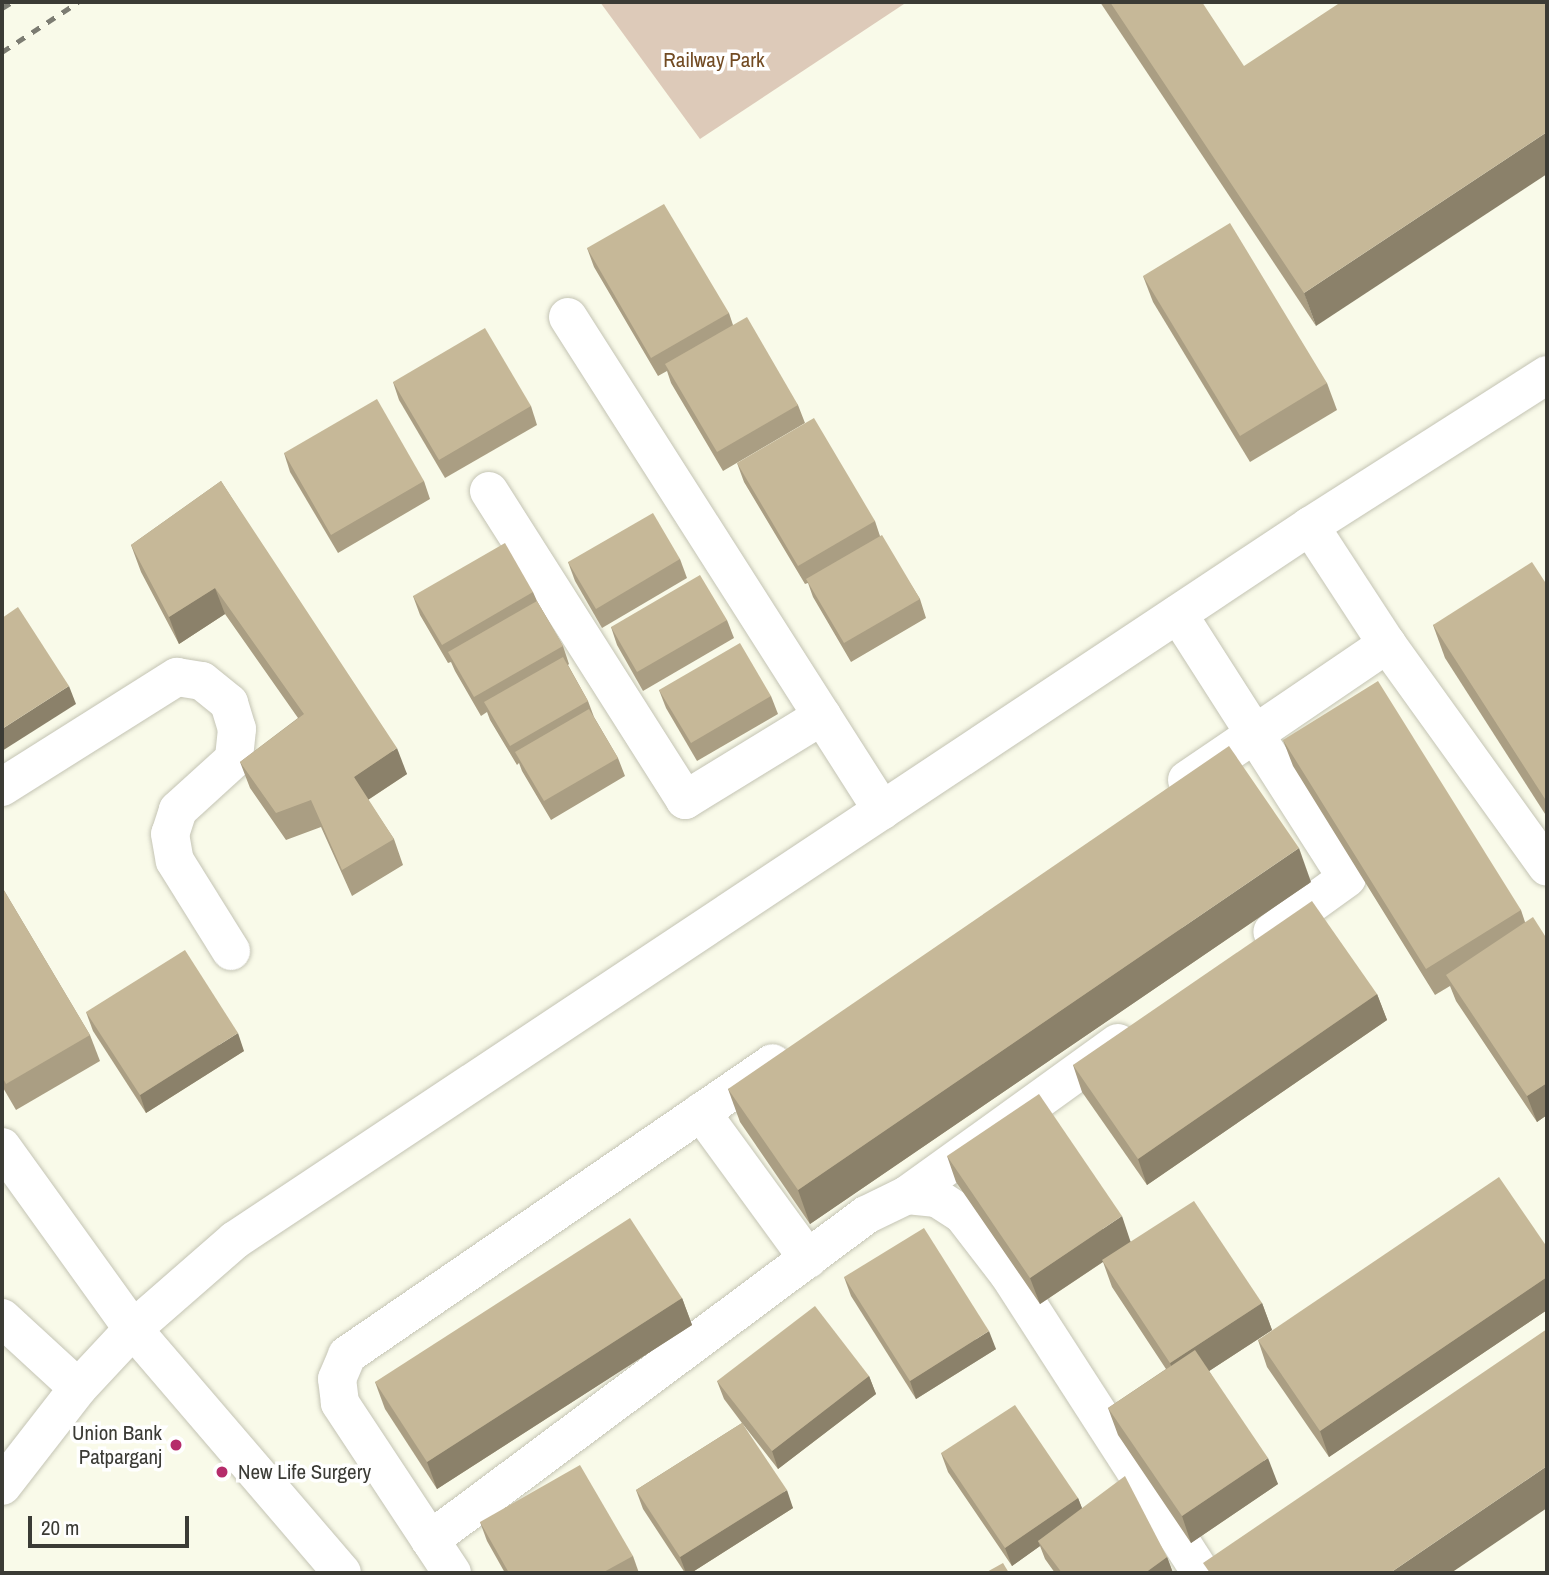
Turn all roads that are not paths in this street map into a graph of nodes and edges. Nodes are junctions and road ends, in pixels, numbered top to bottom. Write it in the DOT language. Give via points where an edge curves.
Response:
graph roads {
  1 [pos="568,317"];
  2 [pos="1547,375"];
  3 [pos="489,491"];
  4 [pos="1310,526"];
  5 [pos="1178,614"];
  6 [pos="1387,644"];
  7 [pos="822,716"];
  8 [pos="1255,734"];
  9 [pos="2,787"];
  10 [pos="1163,797"];
  11 [pos="882,810"];
  12 [pos="1547,867"];
  13 [pos="231,951"];
  14 [pos="1245,951"];
  15 [pos="1144,1024"];
  16 [pos="805,1041"];
  17 [pos="701,1112"];
  18 [pos="2,1147"];
  19 [pos="907,1195"];
  20 [pos="808,1259"];
  21 [pos="2,1318"];
  22 [pos="133,1329"];
  23 [pos="78,1388"];
  24 [pos="2,1486"];
  25 [pos="430,1540"];
  26 [pos="1235,1550"];
  27 [pos="342,1573"];
  28 [pos="452,1573"];
  29 [pos="1201,1573"];
  1 -- 7 [label="street"];
  2 -- 4 [label="street"];
  3 -- 7 [label="street" via="685,800"];
  4 -- 5 [label="street"];
  4 -- 6 [label="street"];
  5 -- 8 [label="street"];
  5 -- 11 [label="street"];
  6 -- 8 [label="street"];
  6 -- 12 [label="street"];
  7 -- 11 [label="street"];
  8 -- 10 [label="street"];
  8 -- 14 [label="street" via="1346,878"];
  9 -- 13 [label="street" via="177,677 202,681 229,703 237,729 234,759 178,810 170,834 175,861"];
  11 -- 22 [label="street" via="234,1240"];
  15 -- 19 [label="street"];
  16 -- 17 [label="street"];
  17 -- 20 [label="street"];
  17 -- 25 [label="street" via="346,1355 337,1379 340,1403"];
  18 -- 22 [label="street"];
  19 -- 20 [label="street" via="866,1216"];
  19 -- 29 [label="street" via="937,1198 962,1214 1009,1275"];
  20 -- 25 [label="street"];
  21 -- 23 [label="street"];
  22 -- 23 [label="street"];
  22 -- 27 [label="street"];
  23 -- 24 [label="street"];
  25 -- 28 [label="street"];
  26 -- 29 [label="street"];
}
